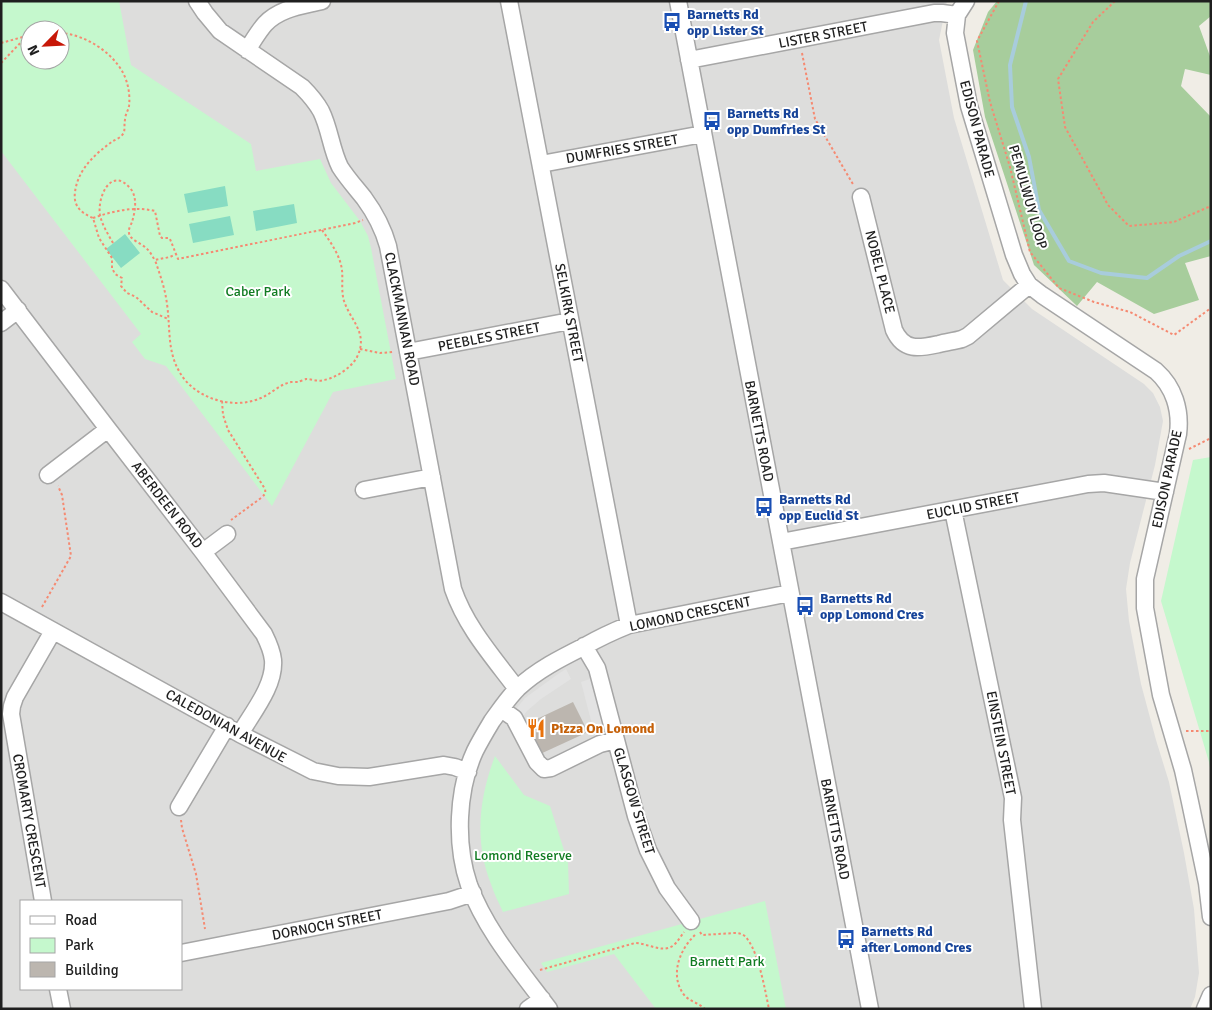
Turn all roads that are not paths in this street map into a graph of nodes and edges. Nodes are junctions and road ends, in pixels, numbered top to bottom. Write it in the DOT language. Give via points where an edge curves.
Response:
graph roads {
  1 [pos="197,1"];
  2 [pos="322,1"];
  3 [pos="509,1"];
  4 [pos="678,1"];
  5 [pos="961,8"];
  6 [pos="247,50"];
  7 [pos="689,60"];
  8 [pos="703,134"];
  9 [pos="541,164"];
  10 [pos="861,197"];
  11 [pos="1029,285"];
  12 [pos="1,289"];
  13 [pos="18,310"];
  14 [pos="570,321"];
  15 [pos="1,323"];
  16 [pos="400,352"];
  17 [pos="108,429"];
  18 [pos="432,477"];
  19 [pos="53,481"];
  20 [pos="364,490"];
  21 [pos="1165,492"];
  22 [pos="953,510"];
  23 [pos="229,527"];
  24 [pos="781,542"];
  25 [pos="204,552"];
  26 [pos="790,593"];
  27 [pos="1,602"];
  28 [pos="629,625"];
  29 [pos="53,631"];
  30 [pos="584,646"];
  31 [pos="516,689"];
  32 [pos="501,708"];
  33 [pos="233,730"];
  34 [pos="616,740"];
  35 [pos="468,772"];
  36 [pos="179,807"];
  37 [pos="473,893"];
  38 [pos="43,900"];
  39 [pos="1211,917"];
  40 [pos="689,924"];
  41 [pos="182,953"];
  42 [pos="58,990"];
  43 [pos="1211,995"];
  44 [pos="545,1004"];
  45 [pos="62,1009"];
  46 [pos="528,1009"];
  47 [pos="870,1009"];
  48 [pos="1032,1009"];
  49 [pos="1205,1009"];
  1 -- 6 [label="street, CLACKMANNAN ROAD" via="213,24"];
  2 -- 6 [label="street" via="277,14 265,24"];
  3 -- 9 [label="street, SELKIRK STREET"];
  4 -- 7 [label="street, BARNETTS ROAD"];
  5 -- 7 [label="street, LISTER STREET"];
  5 -- 11 [label="street, EDISON PARADE" via="956,33 972,117 1014,255"];
  6 -- 16 [label="street, CLACKMANNAN ROAD" via="302,87 316,102 340,166 375,214 388,246"];
  7 -- 8 [label="street, BARNETTS ROAD"];
  8 -- 9 [label="street, DUMFRIES STREET"];
  8 -- 24 [label="street, BARNETTS ROAD"];
  9 -- 14 [label="street, SELKIRK STREET"];
  10 -- 11 [label="street, NOBEL PLACE" via="894,330 902,348 922,348 973,334"];
  11 -- 21 [label="street, EDISON PARADE" via="1152,368 1170,389 1178,410 1179,426"];
  12 -- 13 [label="street, ABERDEEN ROAD"];
  13 -- 15 [label="street"];
  13 -- 17 [label="street, ABERDEEN ROAD"];
  14 -- 16 [label="street, PEEBLES STREET"];
  14 -- 28 [label="street, SELKIRK STREET"];
  16 -- 18 [label="street, CLACKMANNAN ROAD"];
  17 -- 19 [label="street"];
  17 -- 25 [label="street, ABERDEEN ROAD"];
  18 -- 20 [label="street"];
  18 -- 31 [label="street, CLACKMANNAN ROAD" via="457,600 472,628"];
  21 -- 22 [label="street, EUCLID STREET" via="1096,483"];
  21 -- 39 [label="street, EDISON PARADE" via="1145,579 1144,600 1159,684 1189,794"];
  22 -- 24 [label="street, EUCLID STREET"];
  22 -- 48 [label="street, EINSTEIN STREET" via="1014,798 1012,820"];
  23 -- 25 [label="street"];
  24 -- 26 [label="street, BARNETTS ROAD"];
  25 -- 33 [label="street, ABERDEEN ROAD" via="264,634 273,660 270,682"];
  26 -- 28 [label="street, LOMOND CRESCENT"];
  26 -- 47 [label="street, BARNETTS ROAD"];
  27 -- 29 [label="street, CALEDONIAN AVENUE"];
  28 -- 30 [label="street, LOMOND CRESCENT"];
  29 -- 33 [label="street, CALEDONIAN AVENUE"];
  29 -- 38 [label="street, CROMARTY CRESCENT" via="16,697 11,714"];
  30 -- 31 [label="street, LOMOND CRESCENT"];
  30 -- 34 [label="street, GLASGOW STREET" via="597,668"];
  31 -- 32 [label="street, LOMOND CRESCENT"];
  32 -- 34 [label="street" via="514,718 544,769"];
  32 -- 35 [label="street, LOMOND CRESCENT" via="484,734"];
  33 -- 35 [label="street, CALEDONIAN AVENUE" via="321,774 368,777 444,765"];
  33 -- 36 [label="street, ABERDEEN ROAD"];
  34 -- 40 [label="street, GLASGOW STREET" via="648,850"];
  35 -- 37 [label="street, LOMOND CRESCENT" via="460,831 462,855"];
  37 -- 41 [label="street, DORNOCH STREET" via="449,901"];
  37 -- 44 [label="street, LOMOND CRESCENT" via="493,933"];
  42 -- 45 [label="street"];
  43 -- 49 [label="street"];
  44 -- 46 [label="street"];
}
